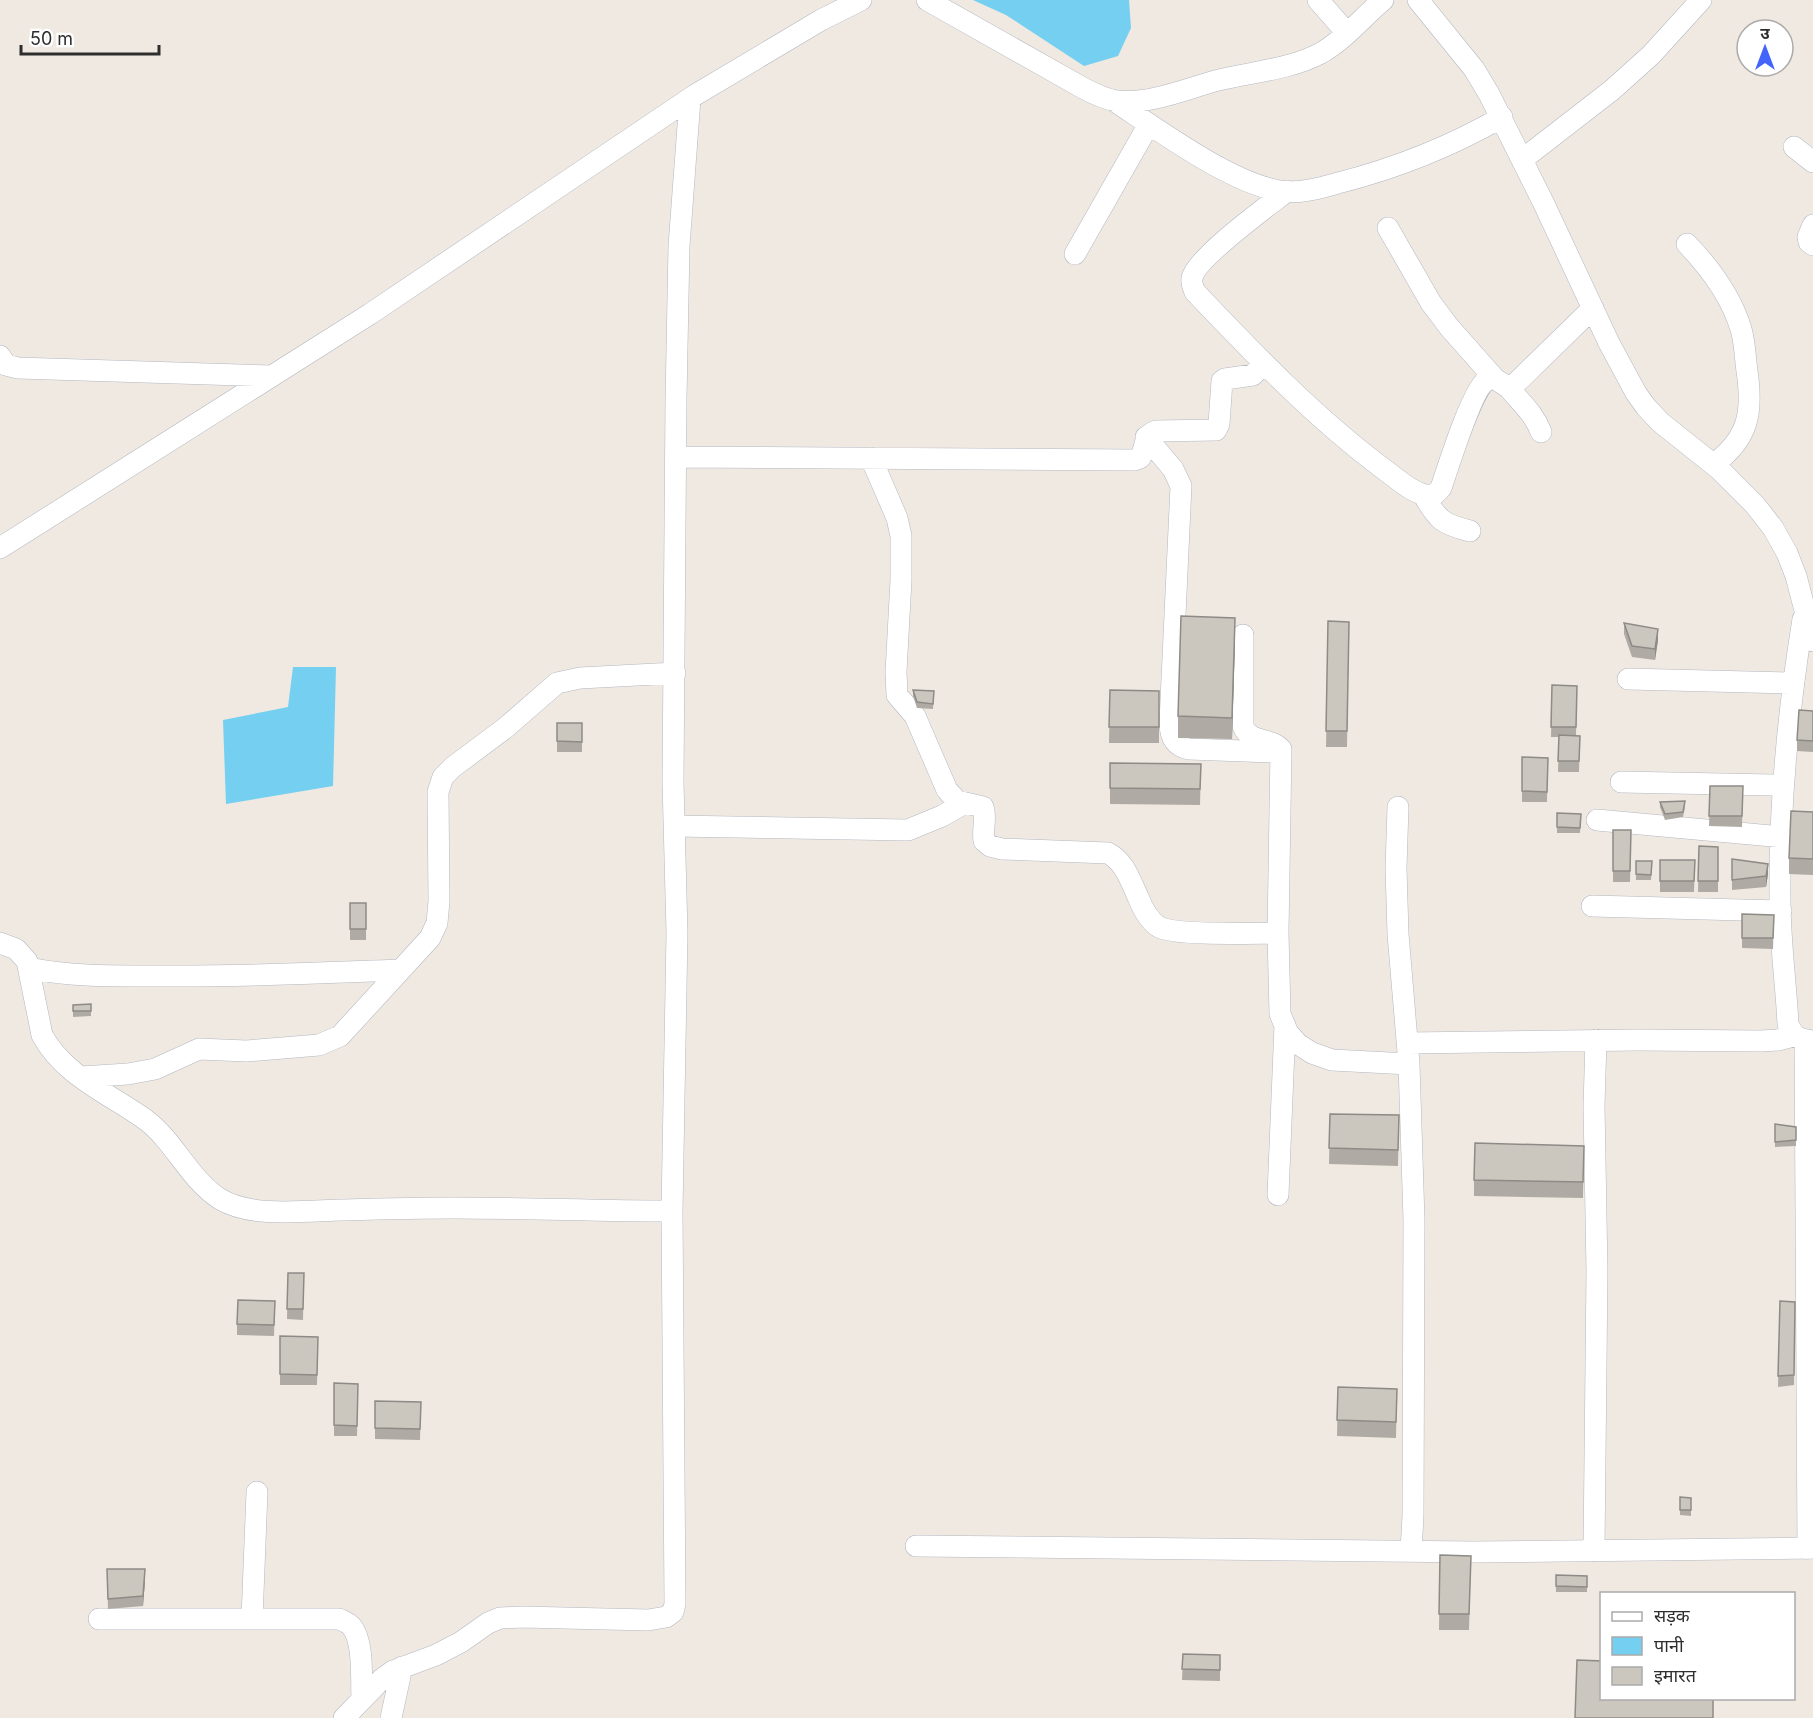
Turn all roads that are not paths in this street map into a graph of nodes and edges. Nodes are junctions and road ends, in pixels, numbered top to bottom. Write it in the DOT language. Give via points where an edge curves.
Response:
graph roads {
  1 [pos="861,0"];
  2 [pos="927,0"];
  3 [pos="1318,0"];
  4 [pos="1383,0"];
  5 [pos="1418,0"];
  6 [pos="1701,0"];
  7 [pos="1347,33"];
  8 [pos="690,99"];
  9 [pos="1113,100"];
  10 [pos="1502,117"];
  11 [pos="1149,124"];
  12 [pos="1794,147"];
  13 [pos="1523,159"];
  14 [pos="1813,162"];
  15 [pos="1287,191"];
  16 [pos="1813,225"];
  17 [pos="1388,228"];
  18 [pos="1686,244"];
  19 [pos="1813,245"];
  20 [pos="1075,254"];
  21 [pos="1593,308"];
  22 [pos="0,356"];
  23 [pos="1264,363"];
  24 [pos="272,376"];
  25 [pos="1502,383"];
  26 [pos="1541,432"];
  27 [pos="1146,436"];
  28 [pos="676,457"];
  29 [pos="871,459"];
  30 [pos="1714,464"];
  31 [pos="1424,496"];
  32 [pos="1470,531"];
  33 [pos="0,548"];
  34 [pos="1804,612"];
  35 [pos="1243,635"];
  36 [pos="1813,641"];
  37 [pos="675,673"];
  38 [pos="1628,679"];
  39 [pos="1792,683"];
  40 [pos="1282,753"];
  41 [pos="1621,782"];
  42 [pos="1773,785"];
  43 [pos="965,803"];
  44 [pos="1398,807"];
  45 [pos="1597,820"];
  46 [pos="674,826"];
  47 [pos="1782,837"];
  48 [pos="1592,906"];
  49 [pos="1780,911"];
  50 [pos="1278,933"];
  51 [pos="0,943"];
  52 [pos="29,968"];
  53 [pos="399,970"];
  54 [pos="1285,1025"];
  55 [pos="1804,1039"];
  56 [pos="1596,1040"];
  57 [pos="1408,1053"];
  58 [pos="81,1077"];
  59 [pos="1278,1195"];
  60 [pos="672,1211"];
  61 [pos="257,1492"];
  62 [pos="916,1546"];
  63 [pos="1811,1548"];
  64 [pos="1410,1551"];
  65 [pos="1593,1551"];
  66 [pos="99,1619"];
  67 [pos="252,1619"];
  68 [pos="402,1667"];
  69 [pos="362,1699"];
  70 [pos="344,1718"];
  71 [pos="391,1718"];
  1 -- 8 [label="street"];
  2 -- 9 [label="street" via="1083,88"];
  3 -- 7 [label="street"];
  4 -- 7 [label="street"];
  5 -- 10 [label="street" via="1474,69"];
  6 -- 13 [label="street" via="1651,55 1612,90"];
  7 -- 9 [label="street" via="1304,60 1142,100"];
  8 -- 24 [label="street"];
  8 -- 28 [label="street" via="679,246"];
  9 -- 11 [label="street"];
  10 -- 13 [label="street"];
  10 -- 15 [label="street" via="1418,159 1331,185"];
  11 -- 15 [label="street" via="1255,185"];
  11 -- 20 [label="street"];
  12 -- 14 [label="street"];
  13 -- 21 [label="street"];
  15 -- 23 [label="street" via="1213,252 1192,276 1195,292"];
  16 -- 19 [label="street" via="1808,237"];
  17 -- 25 [label="street" via="1431,303"];
  18 -- 30 [label="street" via="1712,272 1735,314 1749,380 1746,428 1737,444"];
  21 -- 25 [label="street" via="1515,384"];
  21 -- 30 [label="street" via="1621,368 1646,407"];
  22 -- 24 [label="street" via="6,365 18,368"];
  23 -- 27 [label="street" via="1253,375 1222,381 1216,430 1156,431"];
  23 -- 31 [label="street" via="1353,447"];
  24 -- 33 [label="street"];
  25 -- 26 [label="street" via="1536,419"];
  25 -- 31 [label="street" via="1485,381 1466,416 1441,488 1433,496"];
  27 -- 29 [label="street" via="1143,454 1134,460"];
  27 -- 40 [label="street" via="1173,469 1181,486 1172,737 1178,745 1189,749"];
  28 -- 29 [label="street"];
  28 -- 37 [label="street"];
  29 -- 43 [label="street" via="901,536 897,695 915,716 947,790 957,801"];
  30 -- 34 [label="street" via="1773,528 1796,576"];
  31 -- 32 [label="street" via="1441,521"];
  34 -- 36 [label="street"];
  34 -- 39 [label="street"];
  35 -- 40 [label="street" via="1243,726 1250,737 1275,744"];
  37 -- 46 [label="street"];
  37 -- 53 [label="street" via="580,678 557,683 443,777 438,792 437,923 430,938"];
  38 -- 39 [label="street"];
  39 -- 47 [label="street"];
  40 -- 50 [label="street"];
  41 -- 42 [label="street"];
  43 -- 46 [label="street" via="908,830"];
  43 -- 50 [label="street" via="983,807 984,841 990,846 1108,853 1117,858 1151,920 1159,927 1189,932"];
  44 -- 57 [label="street" via="1398,923"];
  45 -- 47 [label="street"];
  46 -- 60 [label="street" via="677,933"];
  47 -- 49 [label="street"];
  48 -- 49 [label="street"];
  49 -- 55 [label="street" via="1788,1024"];
  50 -- 54 [label="street" via="1280,1014"];
  51 -- 52 [label="street" via="23,954"];
  52 -- 53 [label="street" via="80,976 178,977"];
  52 -- 58 [label="street" via="42,1035 66,1066"];
  53 -- 58 [label="street" via="340,1035 320,1045 246,1051 199,1049 155,1069"];
  54 -- 57 [label="street" via="1298,1044 1332,1060"];
  54 -- 59 [label="street"];
  55 -- 56 [label="street"];
  55 -- 63 [label="street"];
  56 -- 57 [label="street"];
  56 -- 65 [label="street"];
  57 -- 64 [label="street" via="1414,1220"];
  58 -- 60 [label="street" via="145,1120 203,1185 221,1199 249,1209"];
  60 -- 68 [label="street" via="673,1612 648,1620 500,1618 436,1655"];
  61 -- 67 [label="street"];
  62 -- 64 [label="street"];
  63 -- 65 [label="street"];
  64 -- 65 [label="street"];
  66 -- 67 [label="street"];
  67 -- 69 [label="street" via="339,1619 350,1625 359,1647"];
  68 -- 69 [label="street" via="382,1679"];
  68 -- 71 [label="street"];
  69 -- 70 [label="street"];
}
